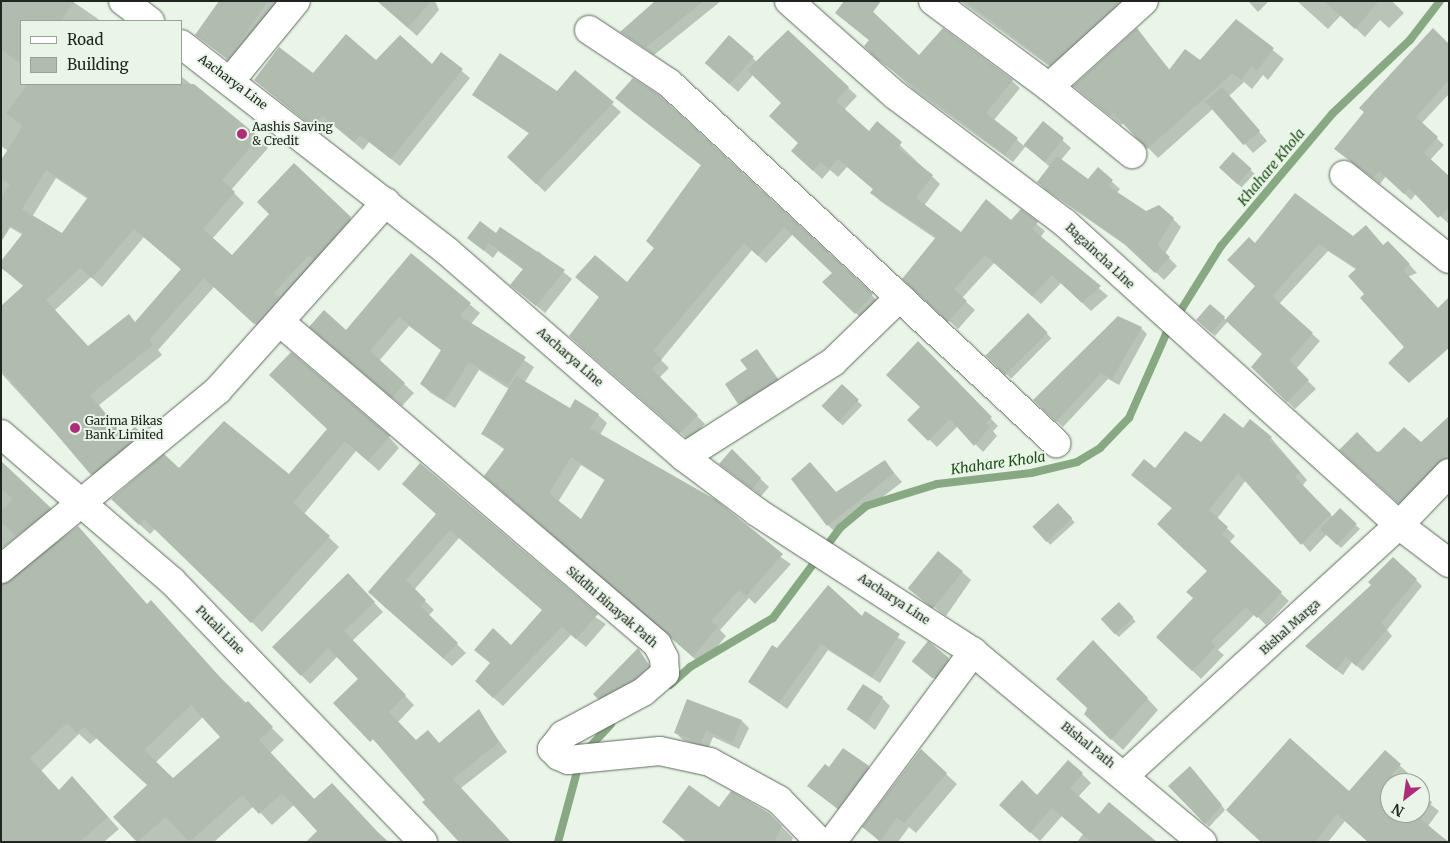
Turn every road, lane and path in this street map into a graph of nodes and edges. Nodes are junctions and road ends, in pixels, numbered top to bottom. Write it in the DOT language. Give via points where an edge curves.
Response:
graph roads {
  1 [pos="123,1"];
  2 [pos="296,1"];
  3 [pos="789,1"];
  4 [pos="933,1"];
  5 [pos="1144,1"];
  6 [pos="149,20"];
  7 [pos="589,30"];
  8 [pos="182,45"];
  9 [pos="231,80"];
  10 [pos="1049,88"];
  11 [pos="1132,154"];
  12 [pos="1344,175"];
  13 [pos="386,202"];
  14 [pos="1449,259"];
  15 [pos="900,297"];
  16 [pos="280,322"];
  17 [pos="1,434"];
  18 [pos="1056,443"];
  19 [pos="684,457"];
  20 [pos="1449,473"];
  21 [pos="81,501"];
  22 [pos="1400,525"];
  23 [pos="1449,563"];
  24 [pos="1,570"];
  25 [pos="973,652"];
  26 [pos="1125,775"];
  27 [pos="423,842"];
  28 [pos="820,842"];
  29 [pos="832,842"];
  30 [pos="1202,842"];
  1 -- 6 [label="street"];
  2 -- 9 [label="street"];
  3 -- 22 [label="street, Bagaincha Line" via="895,95 1065,223 1186,336"];
  4 -- 10 [label="street"];
  5 -- 10 [label="street"];
  7 -- 15 [label="street" via="668,83"];
  8 -- 9 [label="street, Aacharya Line"];
  9 -- 13 [label="street, Aacharya Line"];
  10 -- 11 [label="street"];
  12 -- 14 [label="street"];
  13 -- 16 [label="street"];
  13 -- 19 [label="street, Aacharya Line"];
  15 -- 18 [label="street"];
  15 -- 19 [label="street" via="833,362"];
  16 -- 21 [label="street" via="218,390"];
  16 -- 28 [label="street, Siddhi Binayak Path" via="657,644 664,658 665,673 643,692 563,735 552,749 568,760 603,754 660,751 710,762 779,800"];
  17 -- 21 [label="street, Putali Line"];
  19 -- 25 [label="street, Aacharya Line" via="808,545"];
  20 -- 22 [label="street, Bishal Marga"];
  21 -- 24 [label="street"];
  21 -- 27 [label="street, Putali Line" via="172,581"];
  22 -- 23 [label="street, Bagaincha Line"];
  22 -- 26 [label="street, Bishal Marga"];
  25 -- 26 [label="street, Bishal Path"];
  25 -- 29 [label="street"];
  26 -- 30 [label="street, Bishal Path"];
}
